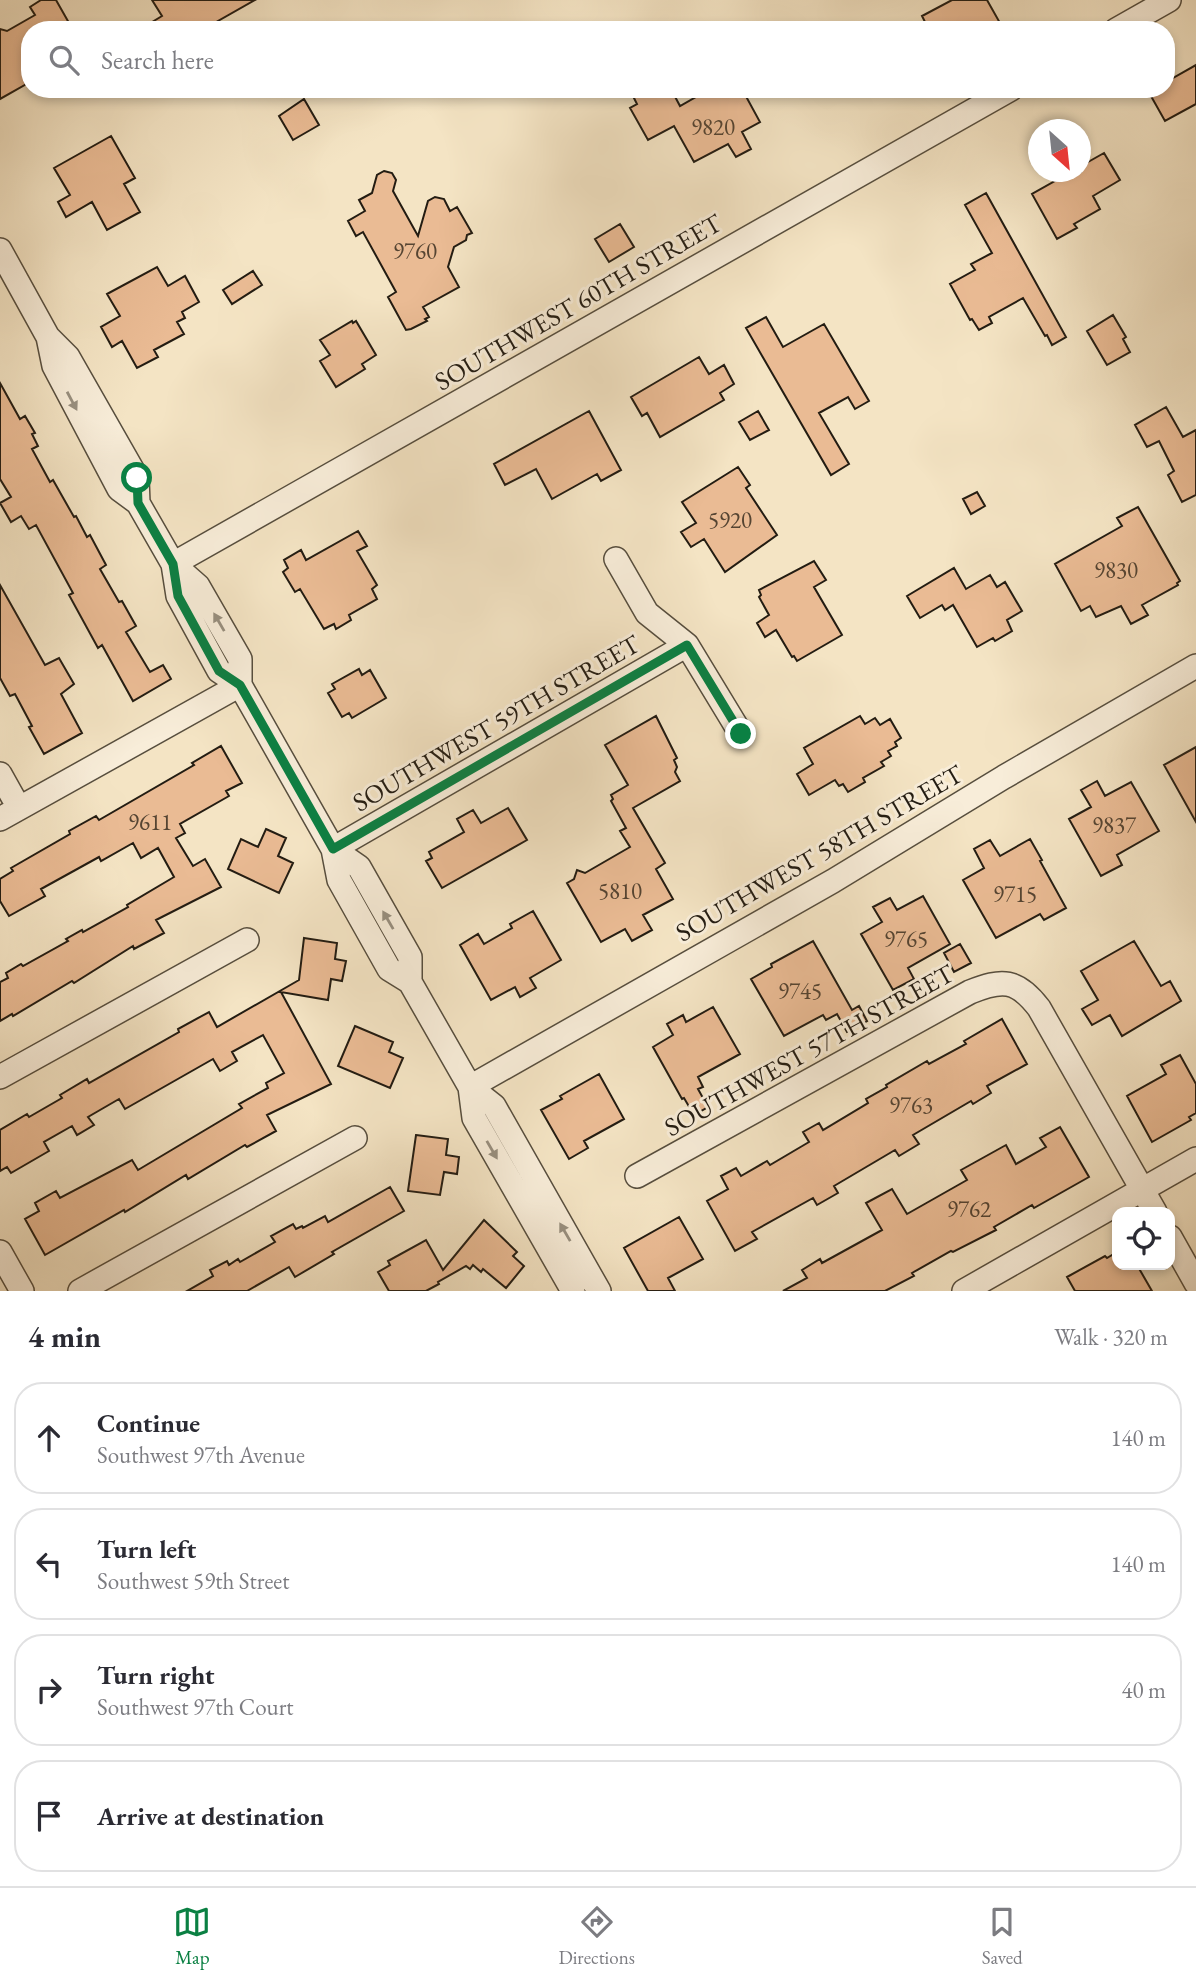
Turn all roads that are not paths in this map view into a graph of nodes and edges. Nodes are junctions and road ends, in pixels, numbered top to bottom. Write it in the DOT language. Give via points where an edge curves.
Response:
graph roads {
  1 [pos="1169,0"];
  2 [pos="1132,21"];
  3 [pos="995,98"];
  4 [pos="0,250"];
  5 [pos="616,559"];
  6 [pos="173,564"];
  7 [pos="687,645"];
  8 [pos="1196,666"];
  9 [pos="240,685"];
  10 [pos="741,734"];
  11 [pos="0,774"];
  12 [pos="10,814"];
  13 [pos="333,849"];
  14 [pos="247,940"];
  15 [pos="0,1077"];
  16 [pos="470,1087"];
  17 [pos="355,1139"];
  18 [pos="1196,1159"];
  19 [pos="637,1176"];
  20 [pos="1142,1189"];
  21 [pos="1152,1207"];
  22 [pos="1175,1246"];
  23 [pos="0,1252"];
  24 [pos="1196,1283"];
  25 [pos="22,1291"];
  26 [pos="80,1291"];
  27 [pos="573,1291"];
  28 [pos="599,1291"];
  29 [pos="964,1291"];
  1 -- 2 [label="street"];
  3 -- 6 [label="street, SOUTHWEST 60TH STREET"];
  4 -- 6 [label="street" via="48,337 68,357 137,478 138,503"];
  5 -- 7 [label="street" via="647,613"];
  6 -- 9 [label="street" via="198,586 240,659"];
  7 -- 10 [label="street"];
  7 -- 13 [label="street, SOUTHWEST 59TH STREET"];
  8 -- 16 [label="street, SOUTHWEST 58TH STREET" via="833,881"];
  9 -- 12 [label="street"];
  9 -- 13 [label="street"];
  11 -- 12 [label="street"];
  13 -- 16 [label="street" via="359,867 410,957 410,982"];
  14 -- 15 [label="street"];
  16 -- 27 [label="street, one-way" via="474,1118"];
  28 -- 16 [label="street, one-way" via="494,1106"];
  17 -- 26 [label="street"];
  18 -- 20 [label="street"];
  19 -- 20 [label="street, SOUTHWEST 57TH STREET" via="970,992 1010,984 1022,988 1039,1008"];
  20 -- 21 [label="street"];
  20 -- 29 [label="street"];
  22 -- 24 [label="street"];
  23 -- 25 [label="street"];
}
